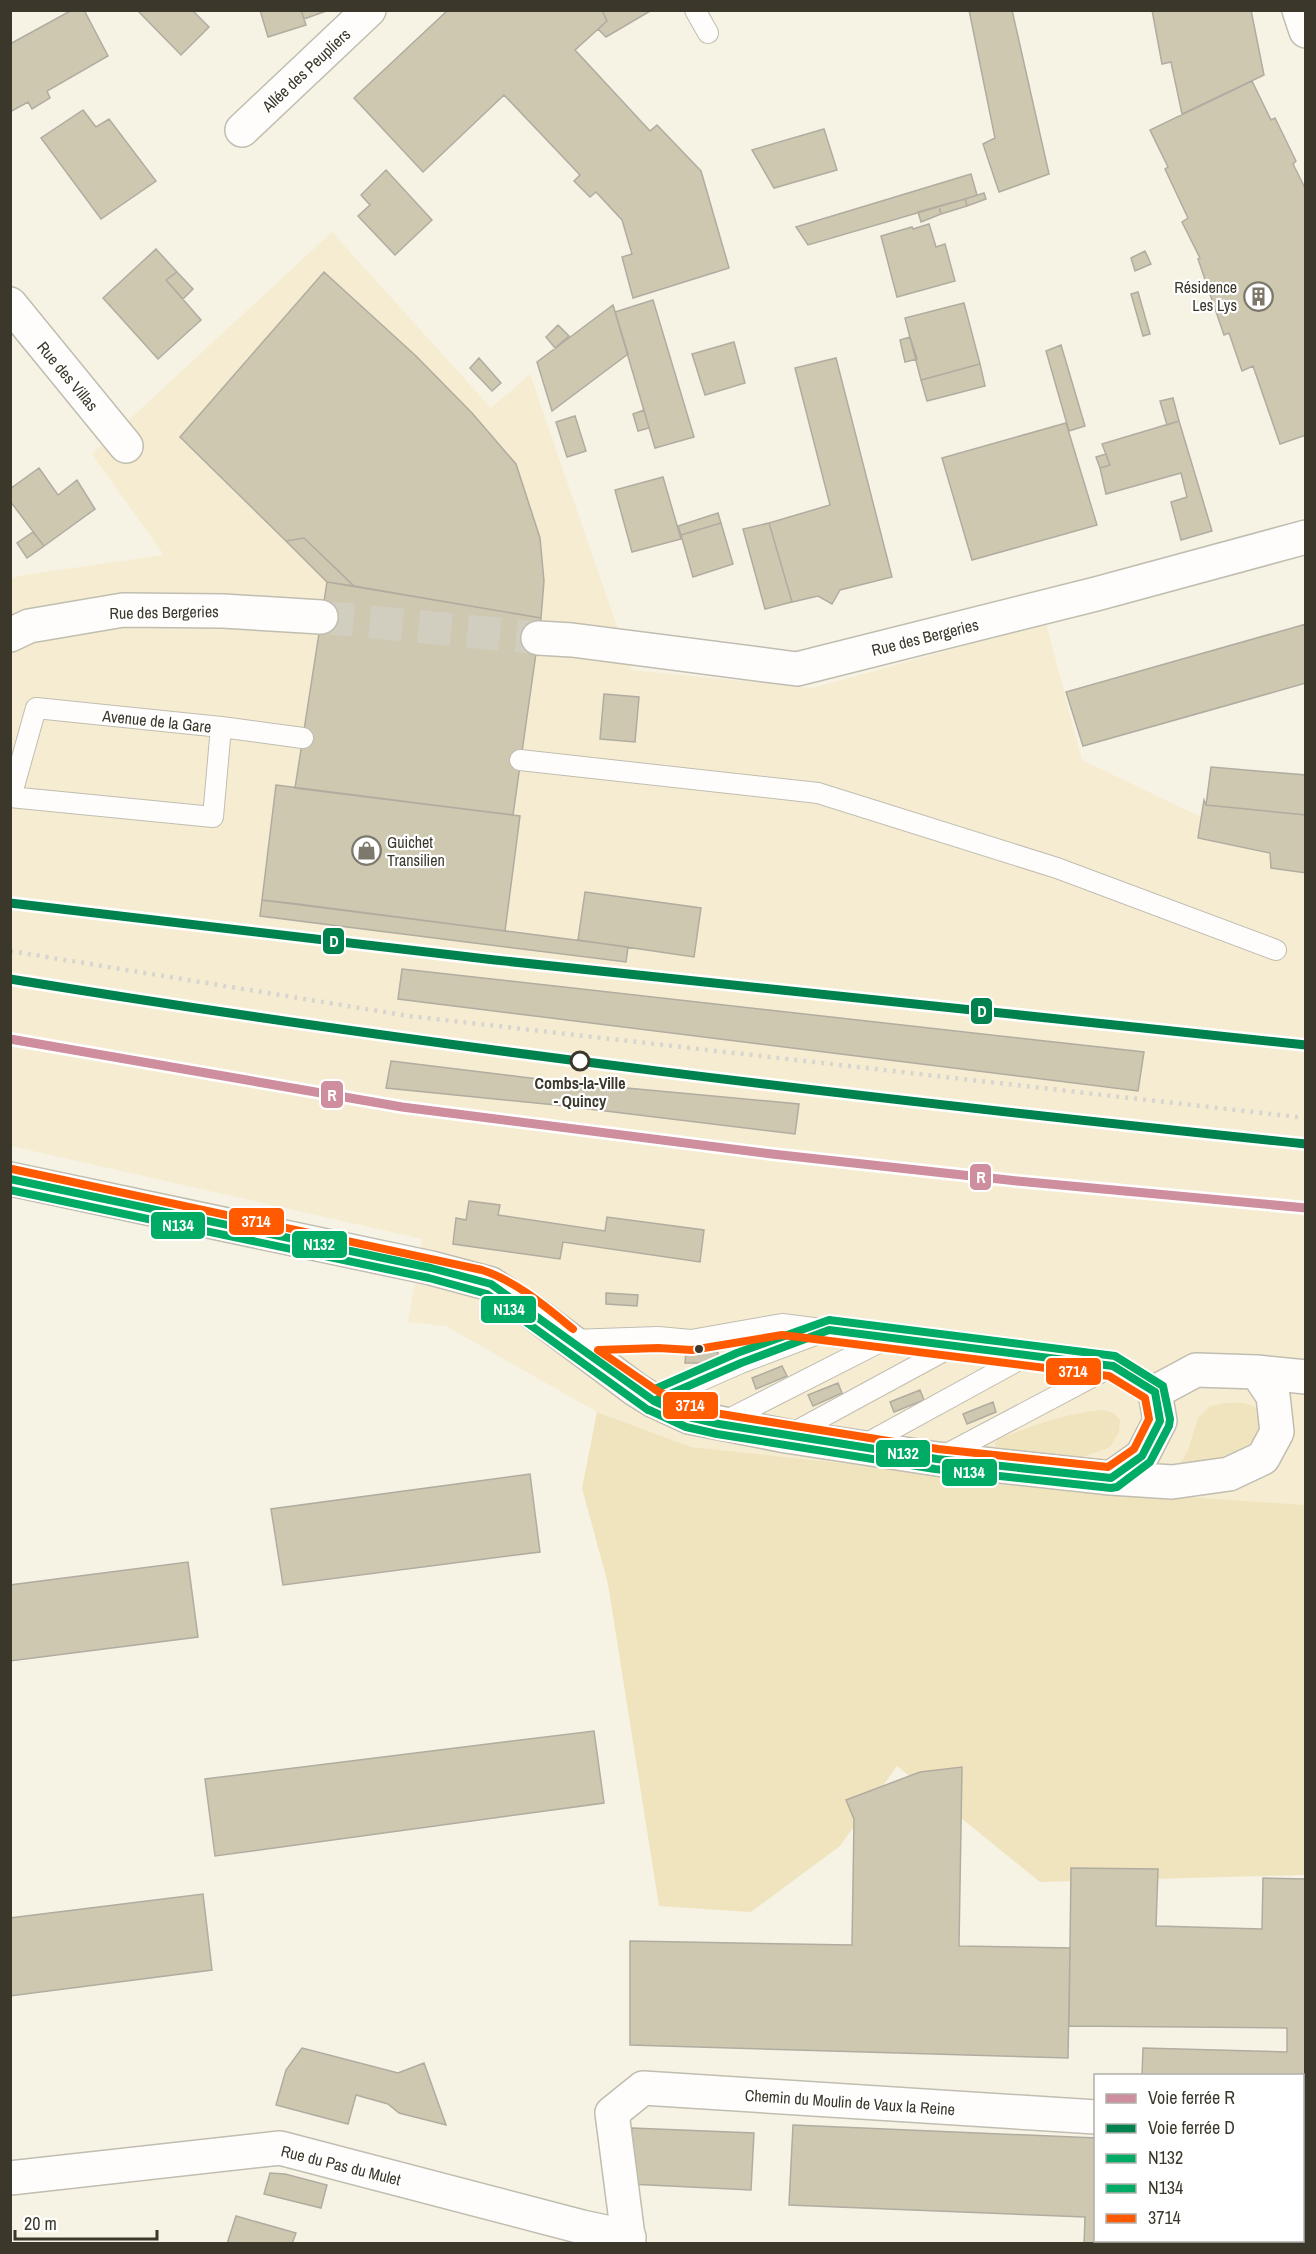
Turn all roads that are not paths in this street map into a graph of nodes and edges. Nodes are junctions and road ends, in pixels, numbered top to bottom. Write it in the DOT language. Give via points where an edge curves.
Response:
graph roads {
  1 [pos="369,10"];
  2 [pos="695,10"];
  3 [pos="1299,10"];
  4 [pos="1305,31"];
  5 [pos="708,33"];
  6 [pos="242,130"];
  7 [pos="10,304"];
  8 [pos="126,446"];
  9 [pos="1305,537"];
  10 [pos="321,617"];
  11 [pos="10,635"];
  12 [pos="538,638"];
  13 [pos="221,727"];
  14 [pos="303,738"];
  15 [pos="520,760"];
  16 [pos="11,797"];
  17 [pos="1276,950"];
  18 [pos="10,1179"];
  19 [pos="829,1330"];
  20 [pos="890,1337"];
  21 [pos="571,1340"];
  22 [pos="956,1345"];
  23 [pos="1028,1355"];
  24 [pos="1113,1366"];
  25 [pos="1257,1372"];
  26 [pos="1305,1377"];
  27 [pos="1155,1392"];
  28 [pos="654,1401"];
  29 [pos="719,1424"];
  30 [pos="786,1436"];
  31 [pos="860,1447"];
  32 [pos="937,1459"];
  33 [pos="1111,1478"];
  34 [pos="1094,2117"];
  35 [pos="10,2178"];
  36 [pos="629,2240"];
  1 -- 6 [label="street, Allée des Peupliers"];
  2 -- 5 [label="lane"];
  3 -- 4 [label="street"];
  7 -- 8 [label="street, Rue des Villas"];
  9 -- 12 [label="street, Rue des Bergeries" via="797,669 572,639"];
  10 -- 11 [label="street, Rue des Bergeries" via="123,610 29,626"];
  13 -- 14 [label="lane"];
  13 -- 16 [label="lane, Avenue de la Gare" via="36,708"];
  13 -- 16 [label="lane, Avenue de la Gare" via="213,817"];
  15 -- 17 [label="lane" via="818,793 1057,868"];
  18 -- 21 [label="street" via="491,1284"];
  19 -- 20 [label="lane"];
  19 -- 21 [label="lane" via="782,1324 691,1340"];
  19 -- 28 [label="lane"];
  20 -- 22 [label="lane"];
  20 -- 29 [label="lane"];
  21 -- 28 [label="street"];
  22 -- 23 [label="lane"];
  22 -- 30 [label="lane"];
  23 -- 24 [label="lane"];
  23 -- 31 [label="lane"];
  24 -- 27 [label="lane"];
  24 -- 32 [label="lane"];
  25 -- 26 [label="street"];
  25 -- 27 [label="street" via="1196,1370"];
  25 -- 33 [label="street" via="1274,1396 1277,1432 1263,1458 1229,1474 1172,1482"];
  27 -- 33 [label="street" via="1160,1421 1142,1456"];
  28 -- 29 [label="street" via="689,1417"];
  29 -- 30 [label="street"];
  30 -- 31 [label="street"];
  31 -- 32 [label="street"];
  32 -- 33 [label="street"];
  34 -- 36 [label="street, Chemin du Moulin de Vaux la Reine" via="643,2088 612,2113"];
  35 -- 36 [label="street, Rue du Pas du Mulet" via="280,2148"];
}
